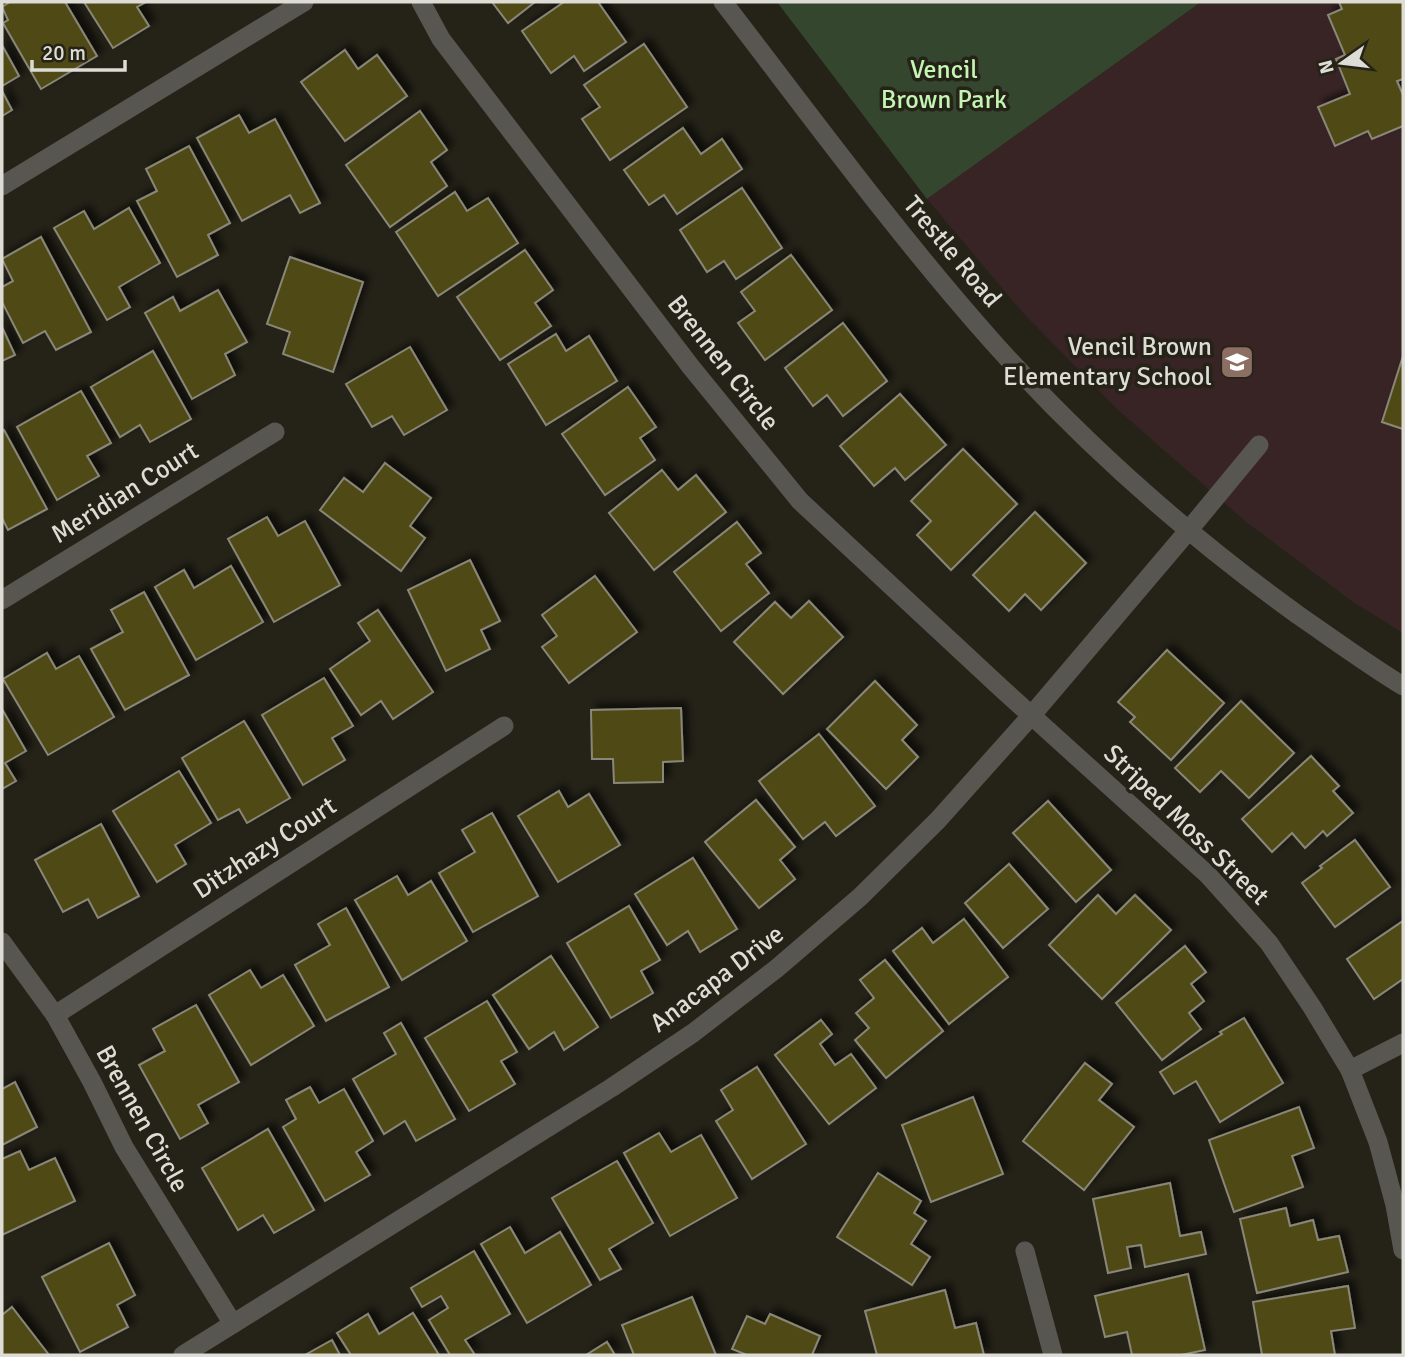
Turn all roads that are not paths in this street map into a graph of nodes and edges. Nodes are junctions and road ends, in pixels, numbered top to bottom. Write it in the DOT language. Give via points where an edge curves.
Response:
graph roads {
  1 [pos="304,2"];
  2 [pos="421,2"];
  3 [pos="723,2"];
  4 [pos="2,186"];
  5 [pos="275,432"];
  6 [pos="1259,445"];
  7 [pos="1188,531"];
  8 [pos="2,600"];
  9 [pos="1403,686"];
  10 [pos="1031,716"];
  11 [pos="504,726"];
  12 [pos="2,942"];
  13 [pos="55,1015"];
  14 [pos="1403,1044"];
  15 [pos="1350,1070"];
  16 [pos="1403,1250"];
  17 [pos="1025,1251"];
  18 [pos="233,1324"];
  19 [pos="183,1355"];
  20 [pos="1053,1355"];
  1 -- 4 [label="street"];
  2 -- 10 [label="street, Brennen Circle" via="441,39 691,367 800,501"];
  3 -- 7 [label="street, Trestle Road" via="920,257 992,341 1090,442"];
  5 -- 8 [label="street, Meridian Court"];
  6 -- 7 [label="street, Anacapa Drive"];
  7 -- 9 [label="street, Trestle Road"];
  7 -- 10 [label="street, Anacapa Drive"];
  10 -- 15 [label="street, Striped Moss Street" via="1208,875 1269,943"];
  10 -- 18 [label="street, Anacapa Drive" via="938,820 860,897 693,1033"];
  11 -- 13 [label="street, Ditzhazy Court"];
  12 -- 13 [label="street, Brennen Circle"];
  13 -- 18 [label="street, Brennen Circle" via="124,1147"];
  14 -- 15 [label="street"];
  15 -- 16 [label="street, Striped Moss Street" via="1378,1142"];
  17 -- 20 [label="street"];
  18 -- 19 [label="street, Anacapa Drive"];
}
